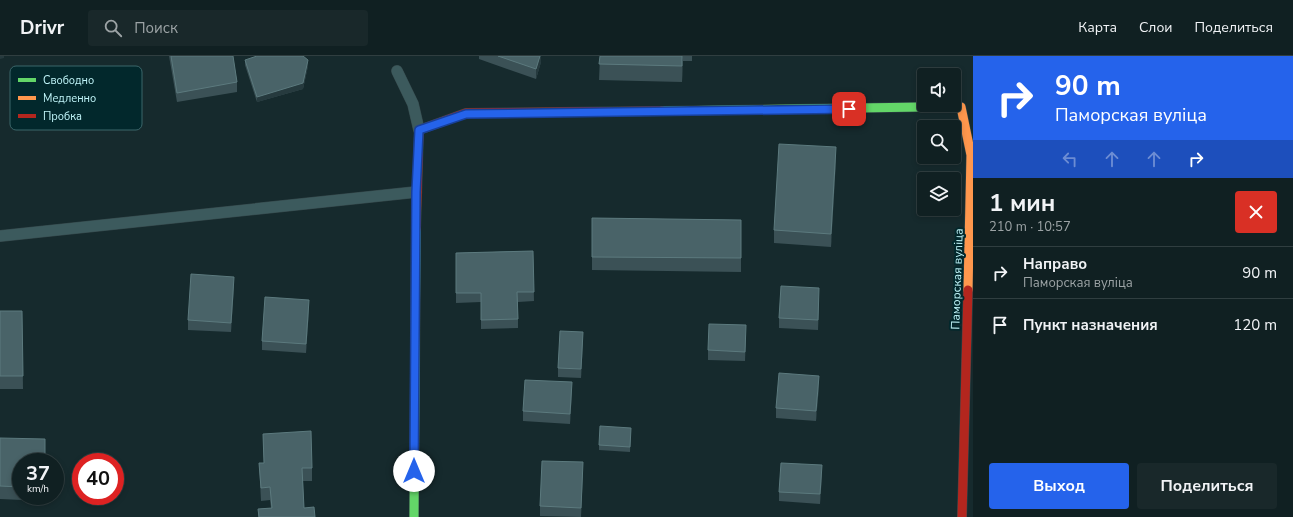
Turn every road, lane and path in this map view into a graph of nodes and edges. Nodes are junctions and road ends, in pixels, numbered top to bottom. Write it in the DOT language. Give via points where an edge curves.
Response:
graph roads {
  1 [pos="397,71"];
  2 [pos="419,130"];
  3 [pos="416,192"];
  4 [pos="0,236"];
  5 [pos="414,517"];
  6 [pos="962,517"];
  1 -- 2 [label="lane" via="413,104"];
  2 -- 3 [label="street"];
  2 -- 6 [label="street, Паморская вуліца" via="466,114 961,107 971,155"];
  3 -- 4 [label="lane"];
  3 -- 5 [label="street"];
}
